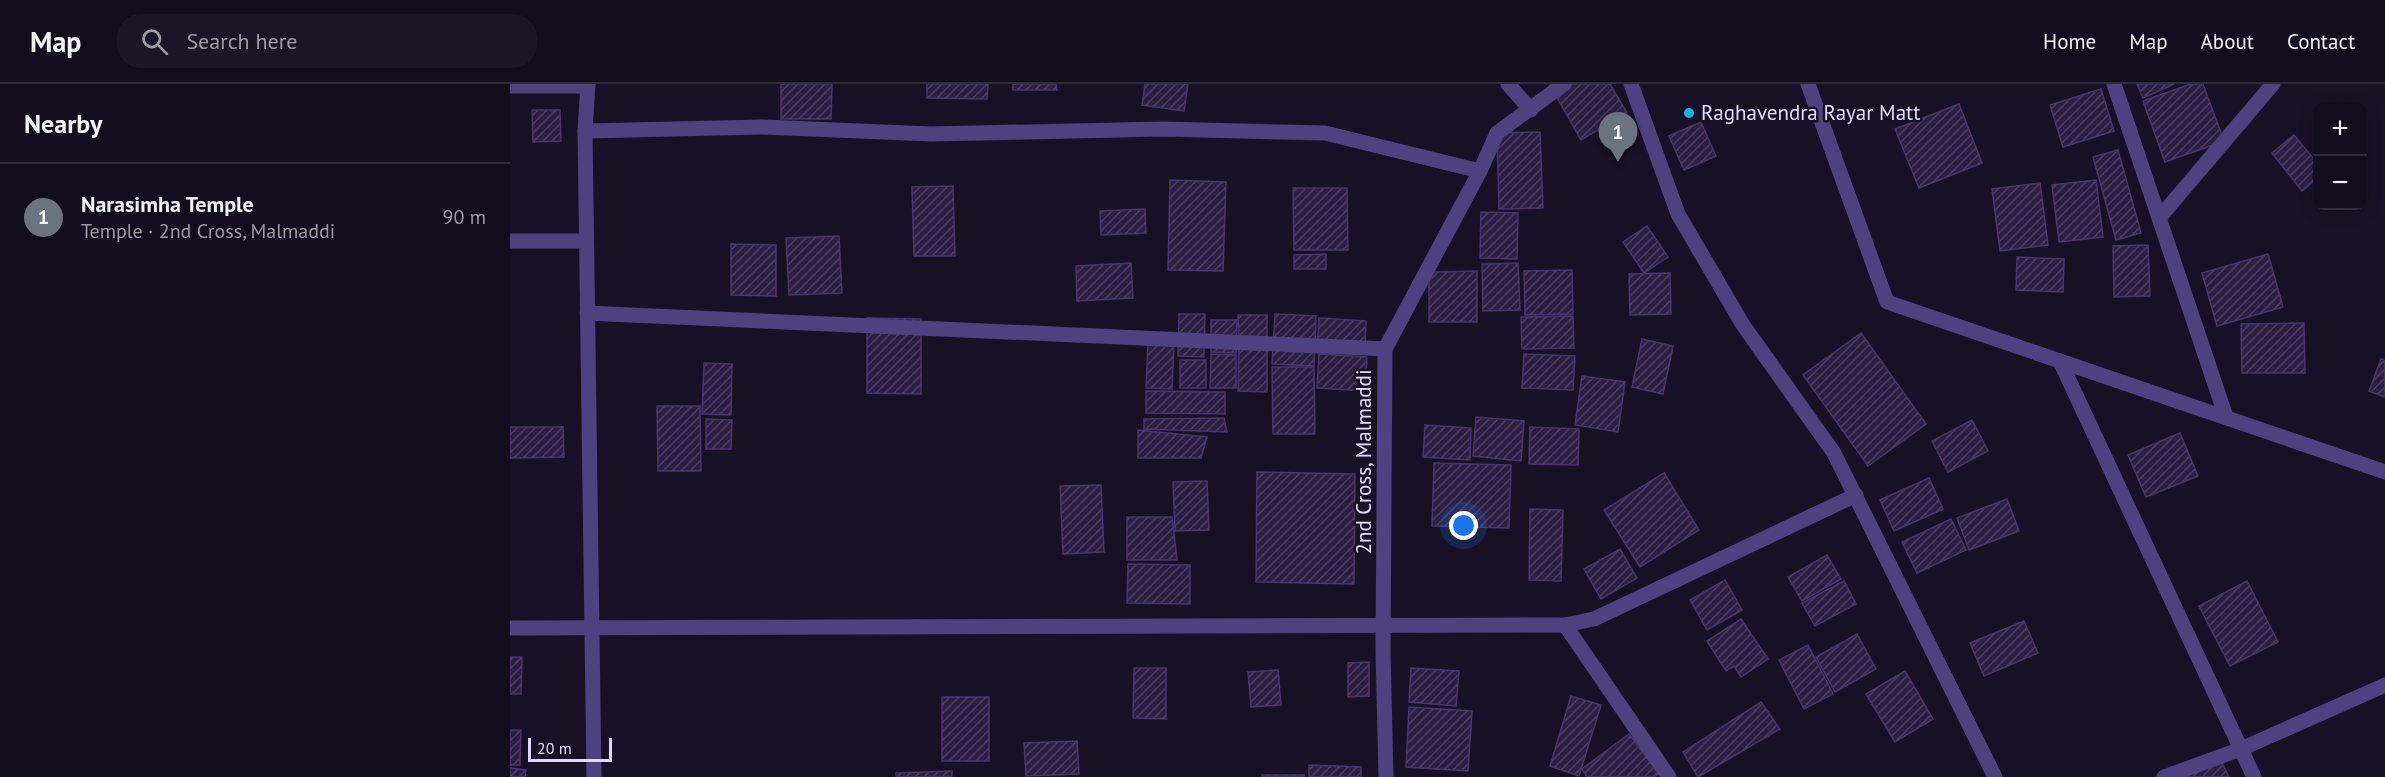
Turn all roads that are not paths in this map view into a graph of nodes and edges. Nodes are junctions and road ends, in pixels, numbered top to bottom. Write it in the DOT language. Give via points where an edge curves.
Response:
graph roads {
  1 [pos="1508,84"];
  2 [pos="1564,84"];
  3 [pos="1631,84"];
  4 [pos="1808,84"];
  5 [pos="2114,84"];
  6 [pos="2273,84"];
  7 [pos="588,85"];
  8 [pos="510,86"];
  9 [pos="1531,110"];
  10 [pos="585,131"];
  11 [pos="1480,171"];
  12 [pos="2160,217"];
  13 [pos="510,241"];
  14 [pos="586,241"];
  15 [pos="587,313"];
  16 [pos="1386,348"];
  17 [pos="2060,361"];
  18 [pos="2226,417"];
  19 [pos="2385,472"];
  20 [pos="1856,495"];
  21 [pos="1383,624"];
  22 [pos="1565,625"];
  23 [pos="510,628"];
  24 [pos="591,628"];
  25 [pos="2385,685"];
  26 [pos="2241,749"];
  27 [pos="594,777"];
  28 [pos="1386,777"];
  29 [pos="1669,777"];
  30 [pos="1995,777"];
  31 [pos="2164,777"];
  32 [pos="2254,777"];
  1 -- 9 [label="street"];
  2 -- 9 [label="street, 2nd Cross, Malmaddi"];
  3 -- 20 [label="street" via="1678,214 1743,325 1834,453"];
  4 -- 17 [label="street" via="1887,302"];
  5 -- 12 [label="street"];
  6 -- 12 [label="street"];
  7 -- 8 [label="street"];
  7 -- 10 [label="street"];
  9 -- 11 [label="street, 2nd Cross, Malmaddi" via="1497,133"];
  10 -- 11 [label="street" via="762,127 931,134 1163,129 1325,133"];
  10 -- 14 [label="street"];
  11 -- 16 [label="street, 2nd Cross, Malmaddi"];
  12 -- 18 [label="street"];
  13 -- 14 [label="street"];
  14 -- 15 [label="street"];
  15 -- 16 [label="street"];
  15 -- 24 [label="street"];
  16 -- 21 [label="street, 2nd Cross, Malmaddi"];
  17 -- 18 [label="street"];
  17 -- 26 [label="street"];
  18 -- 19 [label="street"];
  20 -- 22 [label="street" via="1594,619"];
  20 -- 30 [label="street"];
  21 -- 22 [label="street"];
  21 -- 24 [label="street"];
  21 -- 28 [label="street, 2nd Cross, Malmaddi"];
  22 -- 29 [label="street"];
  23 -- 24 [label="street"];
  24 -- 27 [label="street"];
  25 -- 26 [label="street"];
  26 -- 31 [label="street"];
  26 -- 32 [label="street"];
}
